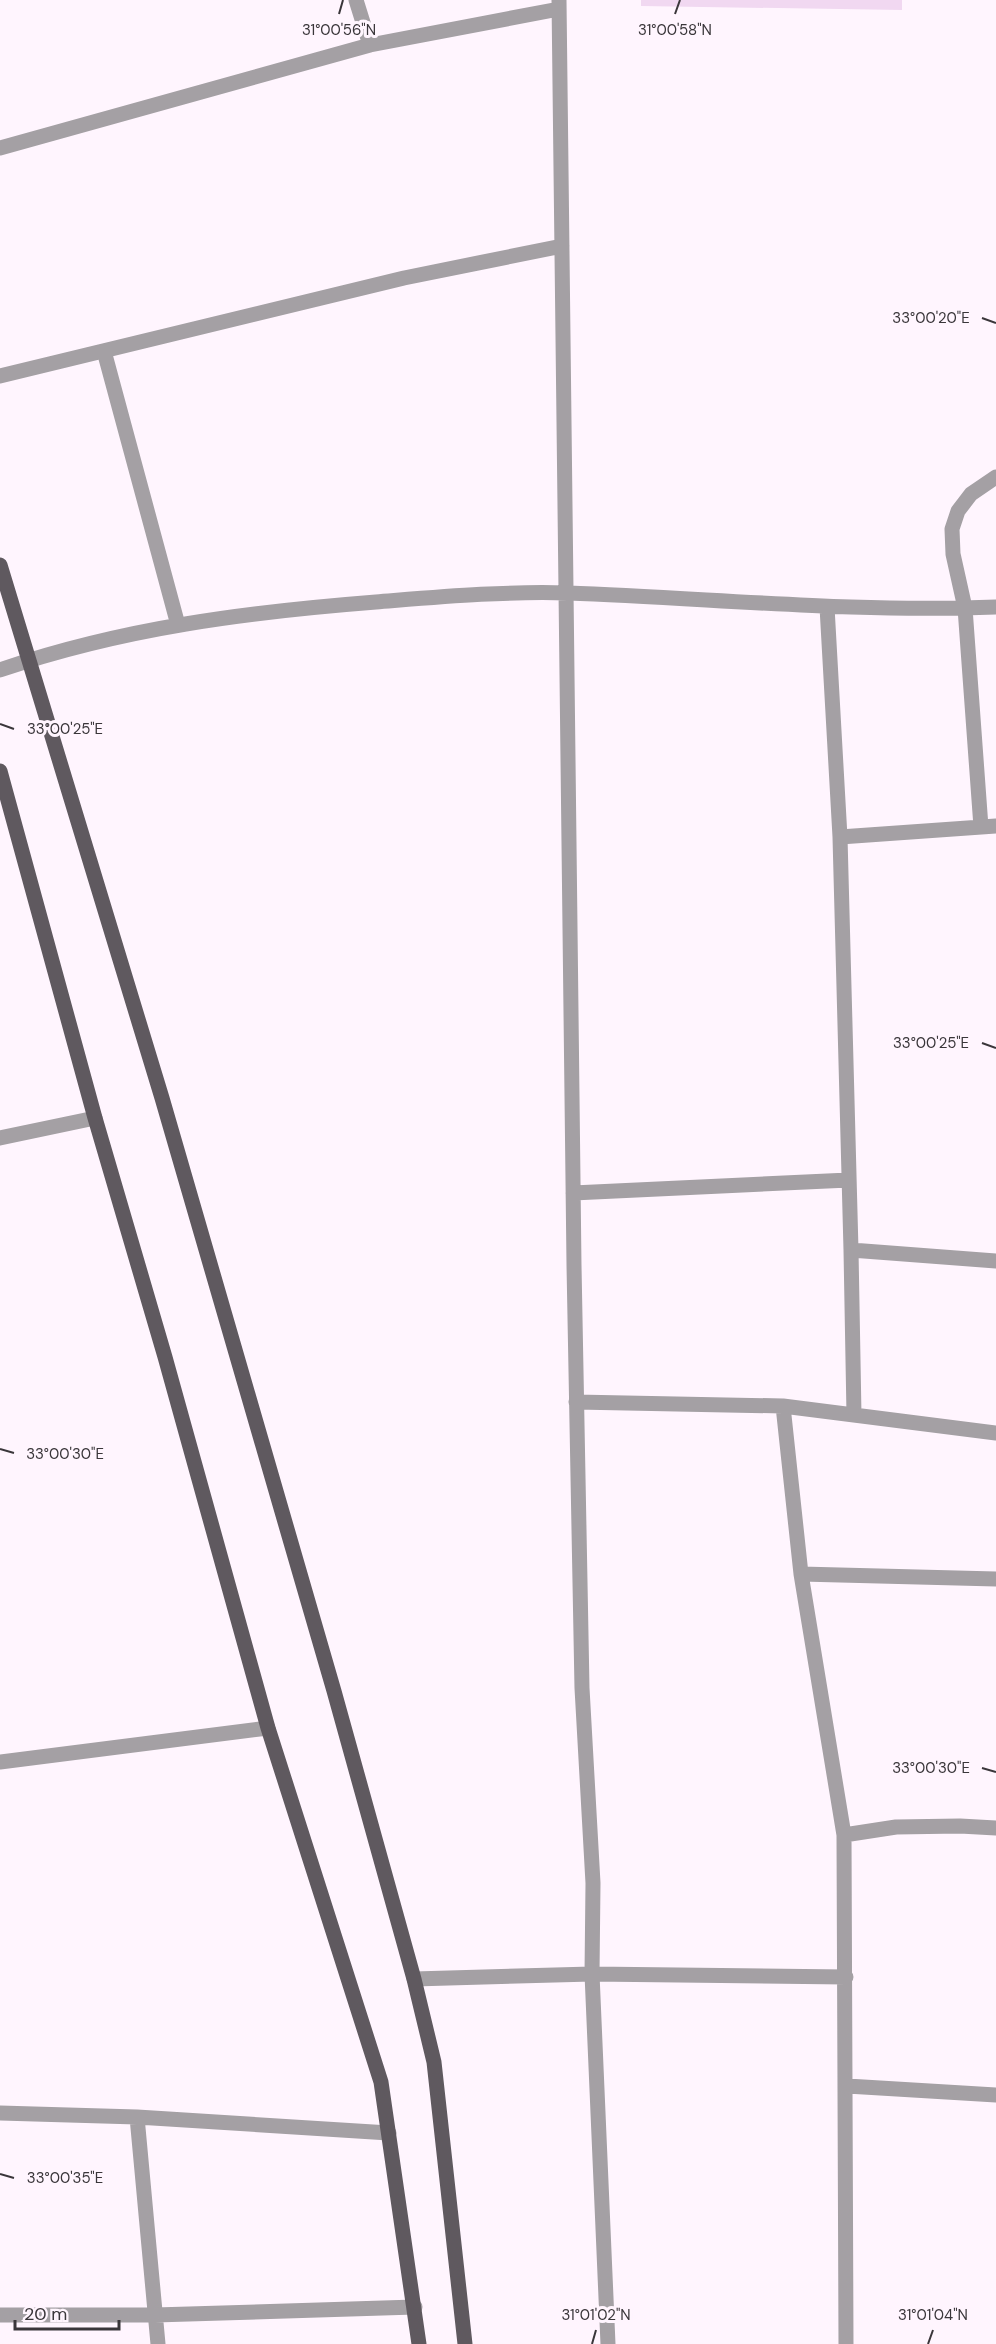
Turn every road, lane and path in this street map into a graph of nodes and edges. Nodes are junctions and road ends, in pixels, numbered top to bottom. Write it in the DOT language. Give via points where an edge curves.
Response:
graph roads {
  1 [pos="356,0"];
  2 [pos="559,4"];
  3 [pos="370,45"];
  4 [pos="0,148"];
  5 [pos="562,246"];
  6 [pos="104,351"];
  7 [pos="0,376"];
  8 [pos="996,477"];
  9 [pos="0,566"];
  10 [pos="565,593"];
  11 [pos="827,607"];
  12 [pos="996,607"];
  13 [pos="965,608"];
  14 [pos="177,625"];
  15 [pos="30,660"];
  16 [pos="0,670"];
  17 [pos="0,771"];
  18 [pos="988,827"];
  19 [pos="840,837"];
  20 [pos="95,1118"];
  21 [pos="0,1138"];
  22 [pos="849,1180"];
  23 [pos="573,1193"];
  24 [pos="851,1250"];
  25 [pos="996,1261"];
  26 [pos="576,1402"];
  27 [pos="783,1406"];
  28 [pos="854,1414"];
  29 [pos="996,1433"];
  30 [pos="801,1574"];
  31 [pos="996,1579"];
  32 [pos="268,1728"];
  33 [pos="0,1762"];
  34 [pos="996,1828"];
  35 [pos="844,1835"];
  36 [pos="592,1974"];
  37 [pos="846,1977"];
  38 [pos="414,1979"];
  39 [pos="847,2086"];
  40 [pos="996,2095"];
  41 [pos="0,2113"];
  42 [pos="137,2117"];
  43 [pos="389,2133"];
  44 [pos="415,2307"];
  45 [pos="0,2315"];
  46 [pos="155,2315"];
  47 [pos="158,2344"];
  48 [pos="419,2344"];
  49 [pos="465,2344"];
  50 [pos="608,2344"];
  51 [pos="846,2344"];
  1 -- 3 [label="street"];
  2 -- 3 [label="street"];
  2 -- 5 [label="street"];
  3 -- 4 [label="street"];
  5 -- 6 [label="street" via="404,278"];
  5 -- 10 [label="street"];
  6 -- 7 [label="street"];
  6 -- 14 [label="street"];
  8 -- 13 [label="street" via="971,494 958,511 952,530 952,554"];
  9 -- 15 [label="main road"];
  10 -- 11 [label="street"];
  10 -- 14 [label="street" via="333,605"];
  10 -- 23 [label="street"];
  11 -- 13 [label="street"];
  11 -- 19 [label="street"];
  12 -- 13 [label="street"];
  13 -- 18 [label="street"];
  14 -- 15 [label="street" via="108,638"];
  15 -- 16 [label="street"];
  15 -- 38 [label="main road" via="162,1098"];
  17 -- 20 [label="main road"];
  18 -- 19 [label="street"];
  19 -- 22 [label="street"];
  20 -- 21 [label="street"];
  20 -- 32 [label="main road"];
  22 -- 23 [label="street"];
  22 -- 24 [label="street"];
  23 -- 26 [label="street"];
  24 -- 25 [label="street"];
  24 -- 28 [label="street"];
  26 -- 27 [label="street"];
  26 -- 36 [label="street" via="582,1688 593,1883"];
  27 -- 28 [label="street"];
  27 -- 30 [label="street"];
  28 -- 29 [label="street"];
  30 -- 31 [label="street"];
  30 -- 35 [label="street"];
  32 -- 33 [label="street"];
  32 -- 43 [label="main road" via="381,2082"];
  34 -- 35 [label="street" via="897,1827"];
  35 -- 37 [label="street"];
  36 -- 37 [label="street"];
  36 -- 38 [label="street"];
  36 -- 50 [label="street"];
  37 -- 39 [label="street"];
  38 -- 49 [label="main road" via="434,2062"];
  39 -- 40 [label="street"];
  39 -- 51 [label="street"];
  41 -- 42 [label="street"];
  42 -- 43 [label="street"];
  42 -- 46 [label="street"];
  43 -- 44 [label="main road"];
  44 -- 46 [label="street"];
  44 -- 48 [label="main road"];
  45 -- 46 [label="street"];
  46 -- 47 [label="street"];
}
